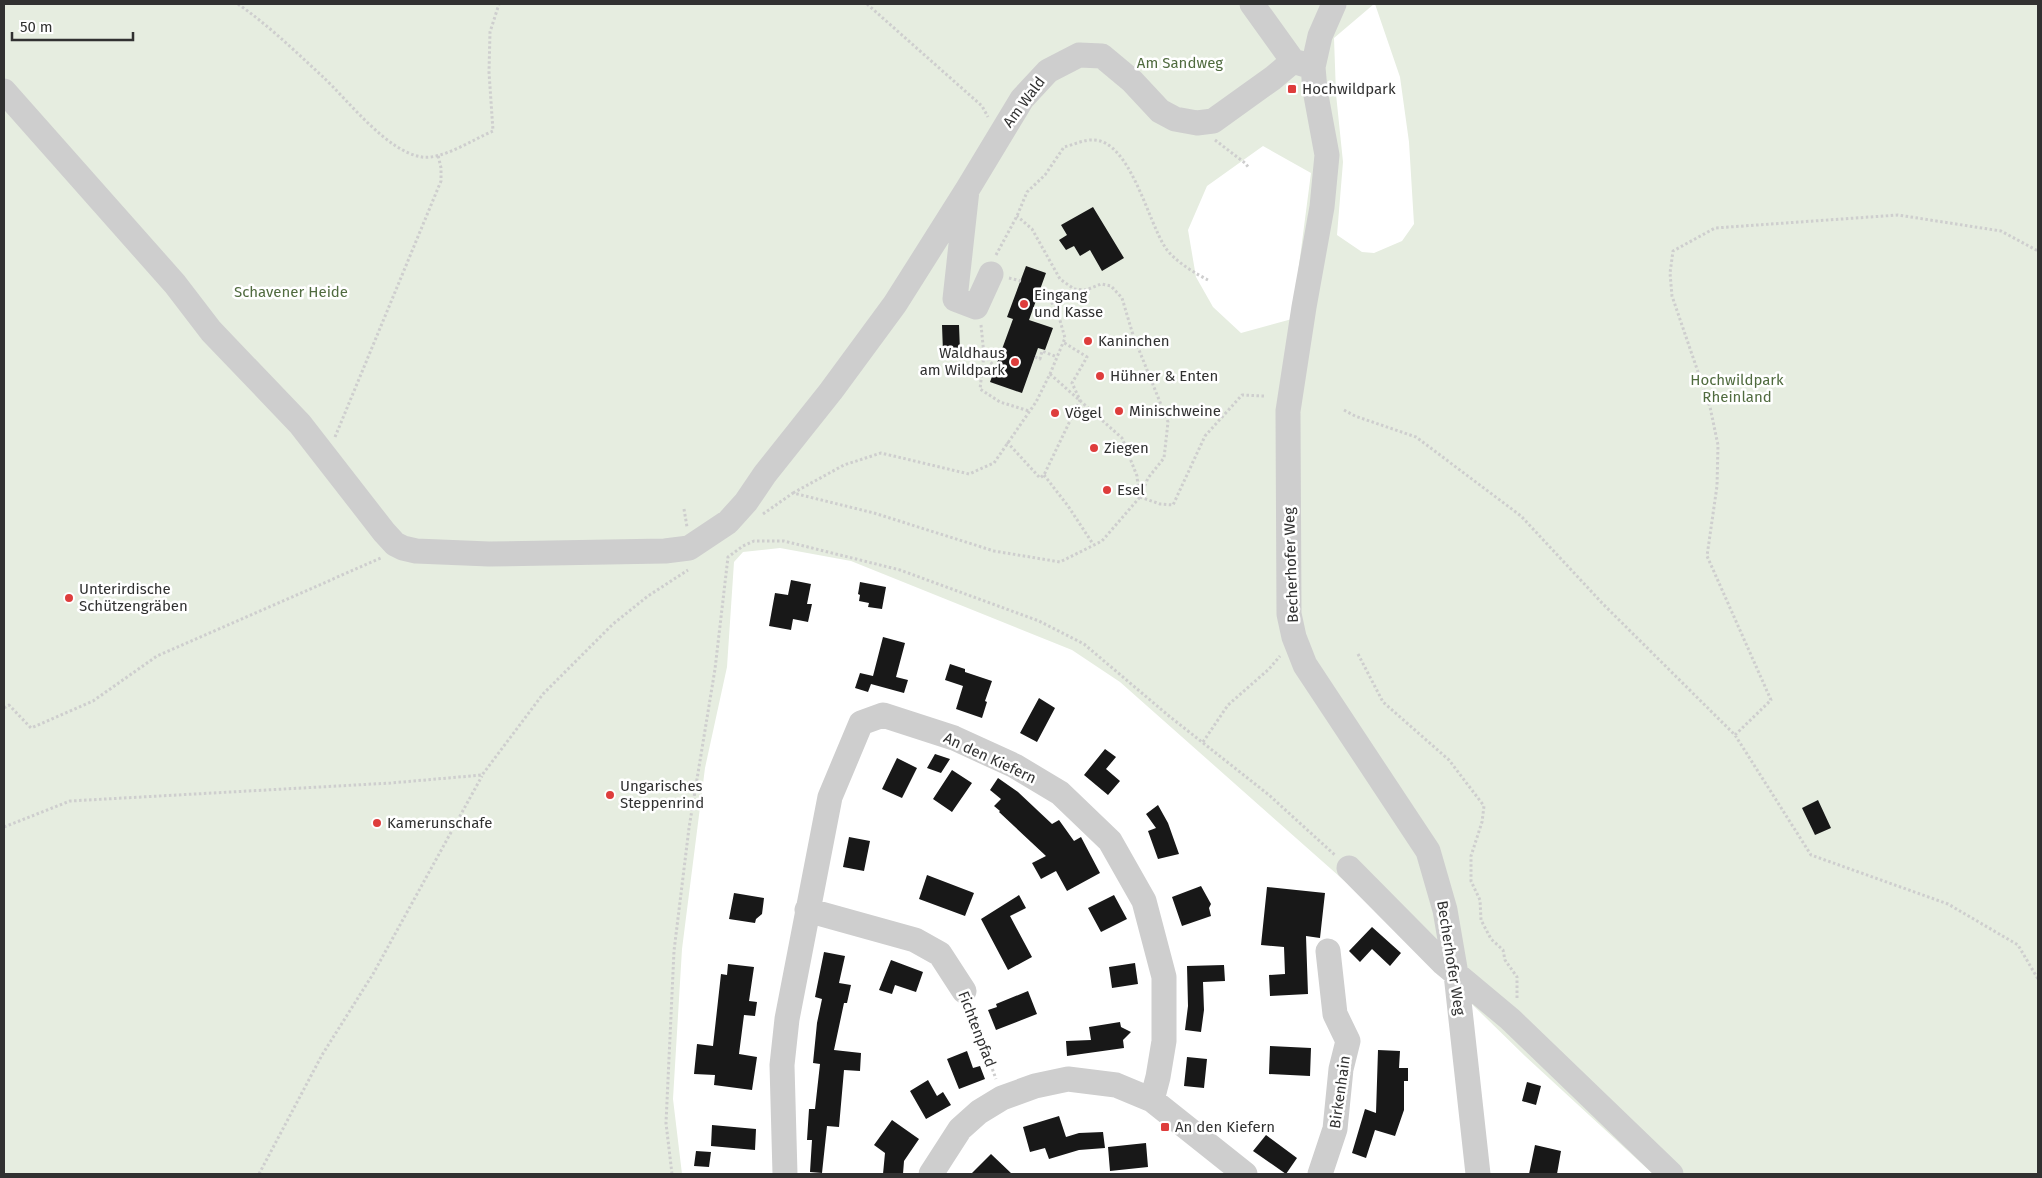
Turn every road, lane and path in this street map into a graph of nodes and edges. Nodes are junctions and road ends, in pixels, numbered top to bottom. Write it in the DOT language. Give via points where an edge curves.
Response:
graph roads {
  1 [pos="238,4"];
  2 [pos="500,4"];
  3 [pos="866,4"];
  4 [pos="1252,4"];
  5 [pos="1334,4"];
  6 [pos="1303,64"];
  7 [pos="4,91"];
  8 [pos="1197,123"];
  9 [pos="999,136"];
  10 [pos="438,156"];
  11 [pos="1249,168"];
  12 [pos="967,190"];
  13 [pos="1017,216"];
  14 [pos="2038,251"];
  15 [pos="991,274"];
  16 [pos="1210,281"];
  17 [pos="1040,291"];
  18 [pos="976,307"];
  19 [pos="1063,342"];
  20 [pos="984,355"];
  21 [pos="1035,357"];
  22 [pos="1057,357"];
  23 [pos="995,367"];
  24 [pos="1050,374"];
  25 [pos="1264,396"];
  26 [pos="1080,400"];
  27 [pos="1344,410"];
  28 [pos="1029,412"];
  29 [pos="1008,442"];
  30 [pos="328,459"];
  31 [pos="1044,475"];
  32 [pos="793,493"];
  33 [pos="1140,497"];
  34 [pos="761,516"];
  35 [pos="384,532"];
  36 [pos="1093,544"];
  37 [pos="688,569"];
  38 [pos="1294,638"];
  39 [pos="1358,654"];
  40 [pos="4,708"];
  41 [pos="1735,735"];
  42 [pos="1203,742"];
  43 [pos="482,775"];
  44 [pos="4,827"];
  45 [pos="1349,868"];
  46 [pos="807,910"];
  47 [pos="1328,951"];
  48 [pos="1456,974"];
  49 [pos="2038,979"];
  50 [pos="964,991"];
  51 [pos="1510,1019"];
  52 [pos="1002,1098"];
  53 [pos="1152,1100"];
  54 [pos="259,1174"];
  55 [pos="672,1174"];
  56 [pos="784,1174"];
  57 [pos="931,1174"];
  58 [pos="1245,1174"];
  59 [pos="1320,1174"];
  60 [pos="1478,1174"];
  61 [pos="1671,1174"];
  1 -- 10 [label="path" via="259,18 323,76 383,136 403,151 423,157"];
  2 -- 10 [label="path" via="490,32 493,131"];
  3 -- 9 [label="path" via="982,106"];
  4 -- 6 [label="street"];
  5 -- 6 [label="street"];
  6 -- 8 [label="street" via="1273,78 1212,121"];
  6 -- 38 [label="street, Becherhofer Weg" via="1315,90 1327,155 1322,207 1288,411 1289,614"];
  7 -- 30 [label="street" via="175,284 211,331 300,424"];
  8 -- 9 [label="street, Am Wald" via="1175,119 1160,111 1132,81 1102,56 1079,55 1048,71 1022,99"];
  8 -- 11 [label="path"];
  9 -- 12 [label="street, Am Wald"];
  10 -- 30 [label="path" via="441,181"];
  12 -- 18 [label="street, Am Wald" via="956,299"];
  12 -- 35 [label="street" via="890,311 746,502 728,522 689,548 489,554 416,551 395,544"];
  13 -- 15 [label="path" via="996,255"];
  13 -- 16 [label="path" via="1027,192 1046,175 1064,147 1094,140 1114,148 1119,154 1132,174 1165,248 1195,274"];
  13 -- 33 [label="path" via="1032,229 1060,278 1074,289 1086,290 1101,284 1111,286 1122,298 1133,335 1168,422 1164,458 1148,478"];
  14 -- 41 [label="path" via="2001,231 1898,215 1715,228 1673,251 1670,273 1672,296 1710,407 1718,445 1717,486 1707,556 1771,700"];
  15 -- 18 [label="street"];
  17 -- 19 [label="path" via="1049,297 1059,317 1065,338"];
  18 -- 20 [label="path"];
  19 -- 22 [label="path"];
  19 -- 26 [label="path" via="1087,357 1072,382"];
  20 -- 23 [label="path"];
  20 -- 28 [label="path" via="980,389 1000,402"];
  21 -- 22 [label="path" via="1040,359 1042,351"];
  22 -- 24 [label="path"];
  24 -- 26 [label="path"];
  24 -- 28 [label="path"];
  25 -- 33 [label="path" via="1242,394 1206,436 1173,505"];
  26 -- 31 [label="path"];
  26 -- 33 [label="path" via="1122,438 1137,476"];
  27 -- 41 [label="path" via="1416,437 1521,516 1603,604"];
  28 -- 29 [label="path"];
  29 -- 31 [label="path" via="1040,478"];
  29 -- 32 [label="path" via="994,462 969,474 881,453 844,466"];
  30 -- 35 [label="street"];
  31 -- 36 [label="path"];
  32 -- 34 [label="path"];
  32 -- 36 [label="path" via="874,513 1004,553 1060,562"];
  33 -- 36 [label="path" via="1102,541"];
  35 -- 40 [label="path" via="388,543 380,561 157,656 93,701 31,728 9,705"];
  37 -- 43 [label="path" via="613,624 550,687"];
  38 -- 42 [label="path" via="1270,669 1228,705"];
  38 -- 48 [label="street, Becherhofer Weg" via="1310,673 1428,851 1445,910"];
  39 -- 51 [label="path" via="1383,702 1450,760 1484,806 1471,856 1471,881 1480,900 1481,920 1517,977 1517,1000"];
  41 -- 49 [label="path" via="1811,855 1948,904 2018,946"];
  42 -- 45 [label="path" via="1269,794"];
  42 -- 55 [label="path" via="1084,644 1038,621 900,570 784,541 754,541 728,557 674,951 666,1123"];
  43 -- 44 [label="path" via="70,801"];
  43 -- 54 [label="path" via="373,974 322,1055"];
  45 -- 48 [label="street"];
  46 -- 50 [label="street, Fichtenpfad" via="915,940 940,954"];
  46 -- 53 [label="street, An den Kiefern" via="830,797 861,723 883,715 954,738 1015,766 1060,793 1110,841 1144,901 1164,977 1164,1041"];
  46 -- 56 [label="street, An den Kiefern" via="782,1064"];
  47 -- 59 [label="street, Birkenhain" via="1335,1014 1348,1041 1341,1069 1335,1129"];
  48 -- 51 [label="street"];
  48 -- 60 [label="street, Becherhofer Weg"];
  50 -- 52 [label="path, Fichtenpfad"];
  51 -- 61 [label="street"];
  52 -- 53 [label="street" via="1068,1079 1116,1086"];
  52 -- 57 [label="street" via="978,1112 960,1129"];
  53 -- 58 [label="street"];
}
